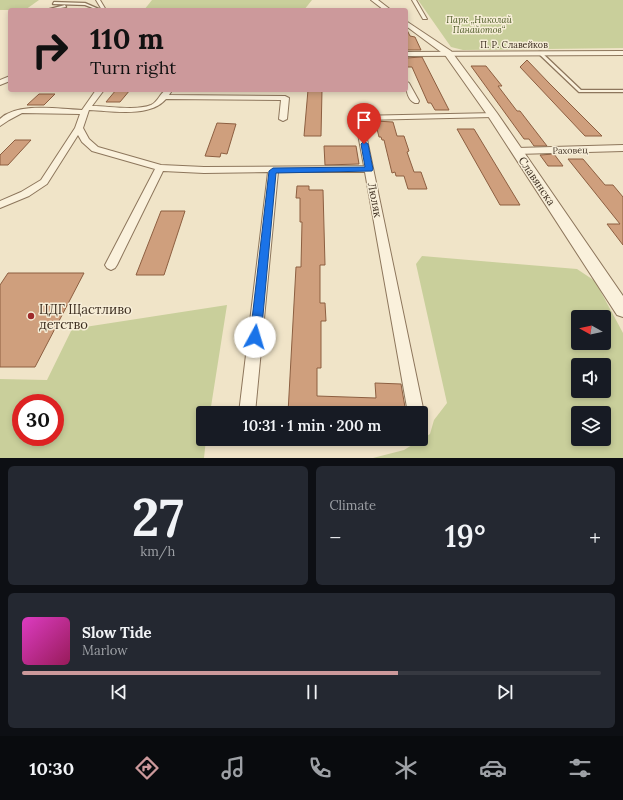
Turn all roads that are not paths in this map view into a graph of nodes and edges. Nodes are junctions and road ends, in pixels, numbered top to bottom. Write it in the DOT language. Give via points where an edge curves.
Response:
graph roads {
  1 [pos="374,0"];
  2 [pos="414,0"];
  3 [pos="54,3"];
  4 [pos="77,4"];
  5 [pos="56,8"];
  6 [pos="95,8"];
  7 [pos="385,8"];
  8 [pos="426,18"];
  9 [pos="408,26"];
  10 [pos="448,53"];
  11 [pos="540,53"];
  12 [pos="408,54"];
  13 [pos="621,54"];
  14 [pos="408,87"];
  15 [pos="623,91"];
  16 [pos="99,92"];
  17 [pos="167,92"];
  18 [pos="164,97"];
  19 [pos="415,101"];
  20 [pos="86,110"];
  21 [pos="493,115"];
  22 [pos="283,119"];
  23 [pos="0,124"];
  24 [pos="79,128"];
  25 [pos="623,148"];
  26 [pos="517,151"];
  27 [pos="160,168"];
  28 [pos="370,169"];
  29 [pos="273,171"];
  30 [pos="0,205"];
  31 [pos="111,266"];
  32 [pos="623,310"];
  33 [pos="248,406"];
  34 [pos="415,406"];
  1 -- 7 [label="street"];
  2 -- 8 [label="street"];
  3 -- 4 [label="lane"];
  4 -- 5 [label="lane"];
  4 -- 6 [label="lane"];
  9 -- 10 [label="street, Славянска"];
  10 -- 11 [label="street, П. Р. Славейков"];
  10 -- 12 [label="street, П. Р. Славейков"];
  10 -- 21 [label="street, Славянска"];
  11 -- 13 [label="street, П. Р. Славейков"];
  11 -- 15 [label="lane" via="580,91"];
  14 -- 19 [label="street"];
  16 -- 20 [label="street"];
  17 -- 18 [label="street"];
  18 -- 20 [label="street" via="154,106 144,109"];
  18 -- 22 [label="street" via="285,98"];
  20 -- 23 [label="street" via="21,111"];
  20 -- 24 [label="street"];
  21 -- 26 [label="street, Славянска"];
  21 -- 28 [label="street, Люляк" via="359,118"];
  24 -- 27 [label="street" via="85,140 96,149"];
  24 -- 30 [label="street" via="44,182"];
  25 -- 26 [label="street, Раховец"];
  26 -- 32 [label="street, Славянска"];
  27 -- 29 [label="street"];
  27 -- 31 [label="street"];
  28 -- 29 [label="street"];
  28 -- 34 [label="street, Люляк"];
  29 -- 33 [label="street"];
}
